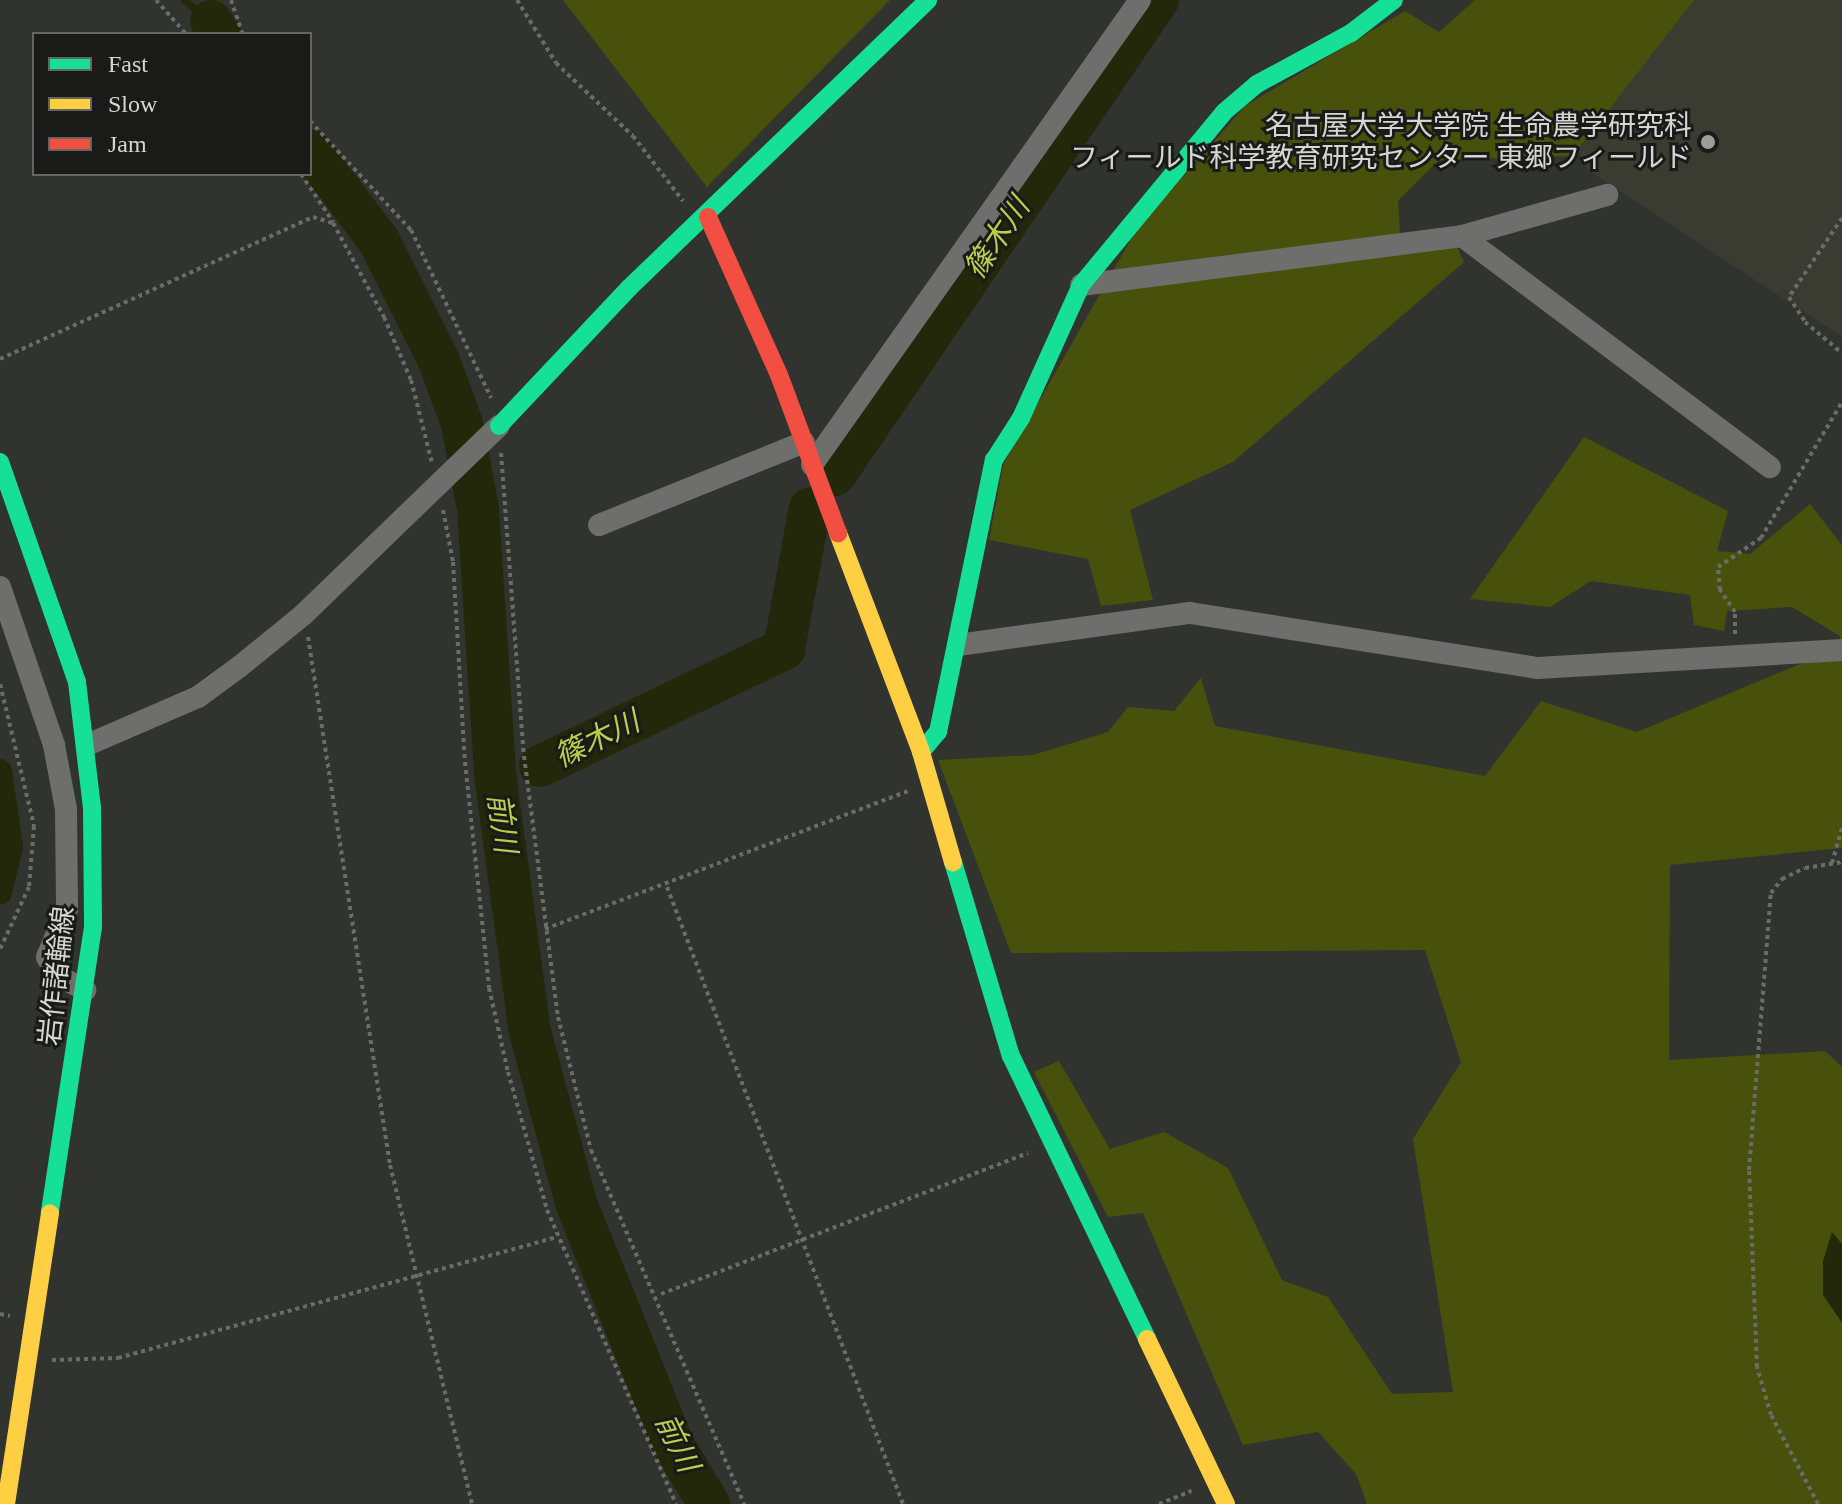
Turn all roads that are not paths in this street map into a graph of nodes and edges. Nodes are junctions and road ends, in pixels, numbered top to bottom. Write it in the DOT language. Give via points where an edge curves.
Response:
graph roads {
  1 [pos="928,0"];
  2 [pos="1140,0"];
  3 [pos="1394,0"];
  4 [pos="1607,195"];
  5 [pos="704,222"];
  6 [pos="1462,236"];
  7 [pos="1081,285"];
  8 [pos="499,426"];
  9 [pos="804,442"];
  10 [pos="0,462"];
  11 [pos="812,465"];
  12 [pos="1770,467"];
  13 [pos="599,525"];
  14 [pos="0,587"];
  15 [pos="958,645"];
  16 [pos="1842,650"];
  17 [pos="87,745"];
  18 [pos="921,752"];
  19 [pos="85,990"];
  20 [pos="0,1399"];
  21 [pos="22,1401"];
  22 [pos="6,1504"];
  23 [pos="1226,1504"];
  1 -- 5 [label="street"];
  2 -- 11 [label="street"];
  3 -- 7 [label="street" via="1351,33 1257,84 1224,112"];
  4 -- 6 [label="street"];
  5 -- 8 [label="street" via="629,288"];
  5 -- 9 [label="street"];
  6 -- 7 [label="street"];
  6 -- 12 [label="street"];
  7 -- 15 [label="street" via="1021,418 994,460"];
  8 -- 17 [label="street" via="303,615 198,697"];
  9 -- 11 [label="street"];
  9 -- 13 [label="street"];
  10 -- 17 [label="street, 岩作諸輪線" via="50,593"];
  11 -- 18 [label="street"];
  14 -- 19 [label="street" via="54,745 66,809 67,909 47,957 56,975"];
  15 -- 16 [label="street" via="1190,613 1538,668"];
  15 -- 18 [label="street" via="938,732"];
  17 -- 19 [label="street, 岩作諸輪線" via="93,927"];
  18 -- 23 [label="street" via="1011,1056"];
  19 -- 21 [label="street, 岩作諸輪線"];
  20 -- 21 [label="street"];
  21 -- 22 [label="street, 岩作諸輪線"];
}
